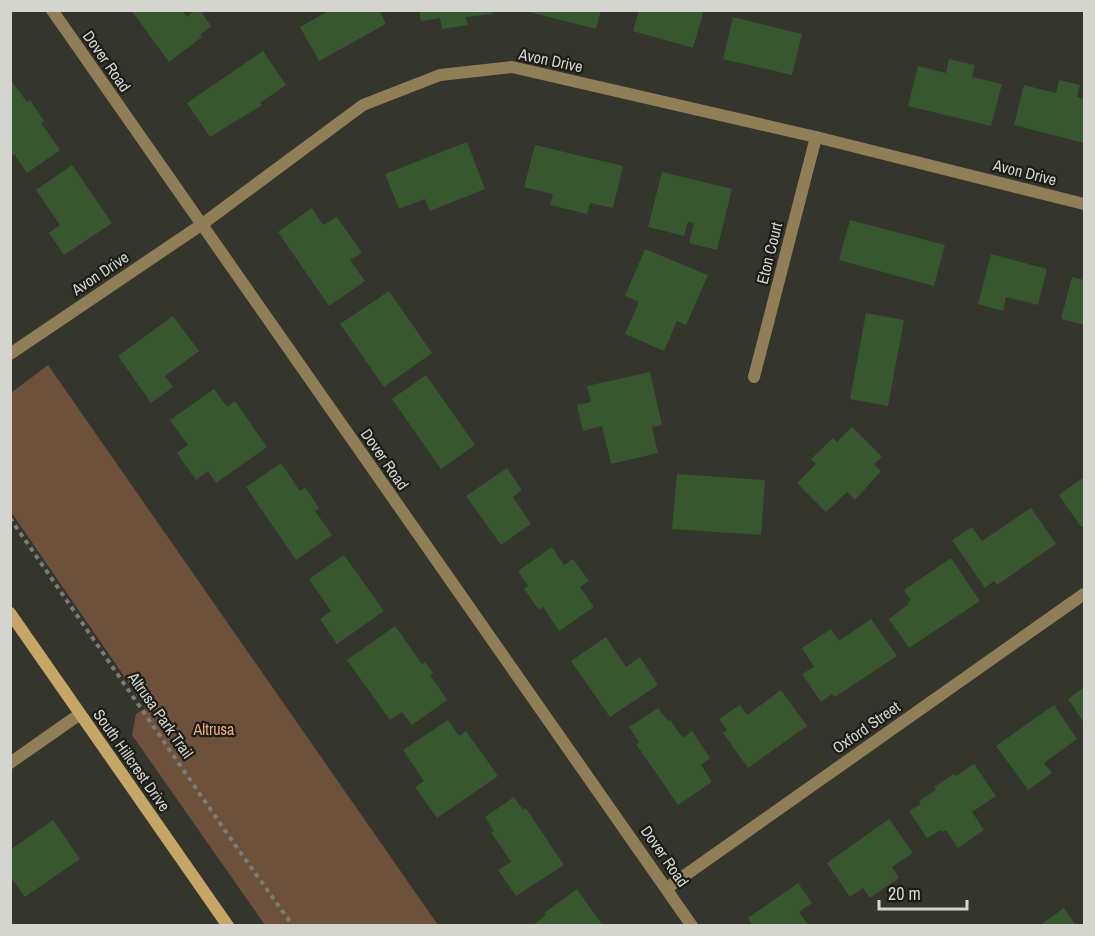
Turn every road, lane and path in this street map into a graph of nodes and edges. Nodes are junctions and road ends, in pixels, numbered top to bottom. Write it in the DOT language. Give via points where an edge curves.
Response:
graph roads {
  1 [pos="52,10"];
  2 [pos="816,137"];
  3 [pos="1084,204"];
  4 [pos="201,225"];
  5 [pos="10,354"];
  6 [pos="754,377"];
  7 [pos="10,518"];
  8 [pos="1084,594"];
  9 [pos="10,613"];
  10 [pos="80,714"];
  11 [pos="10,763"];
  12 [pos="667,888"];
  13 [pos="228,926"];
  14 [pos="293,926"];
  15 [pos="692,926"];
  1 -- 4 [label="street, Dover Road"];
  2 -- 3 [label="street, Avon Drive"];
  2 -- 4 [label="street, Avon Drive" via="512,68 440,75 363,105"];
  2 -- 6 [label="street, Eton Court"];
  4 -- 5 [label="street, Avon Drive"];
  4 -- 12 [label="street, Dover Road"];
  7 -- 14 [label="path, Altrusa Park Trail"];
  8 -- 12 [label="street, Oxford Street"];
  9 -- 10 [label="street, South Hillcrest Drive"];
  10 -- 11 [label="street"];
  10 -- 13 [label="street, South Hillcrest Drive"];
  12 -- 15 [label="street, Dover Road"];
}
